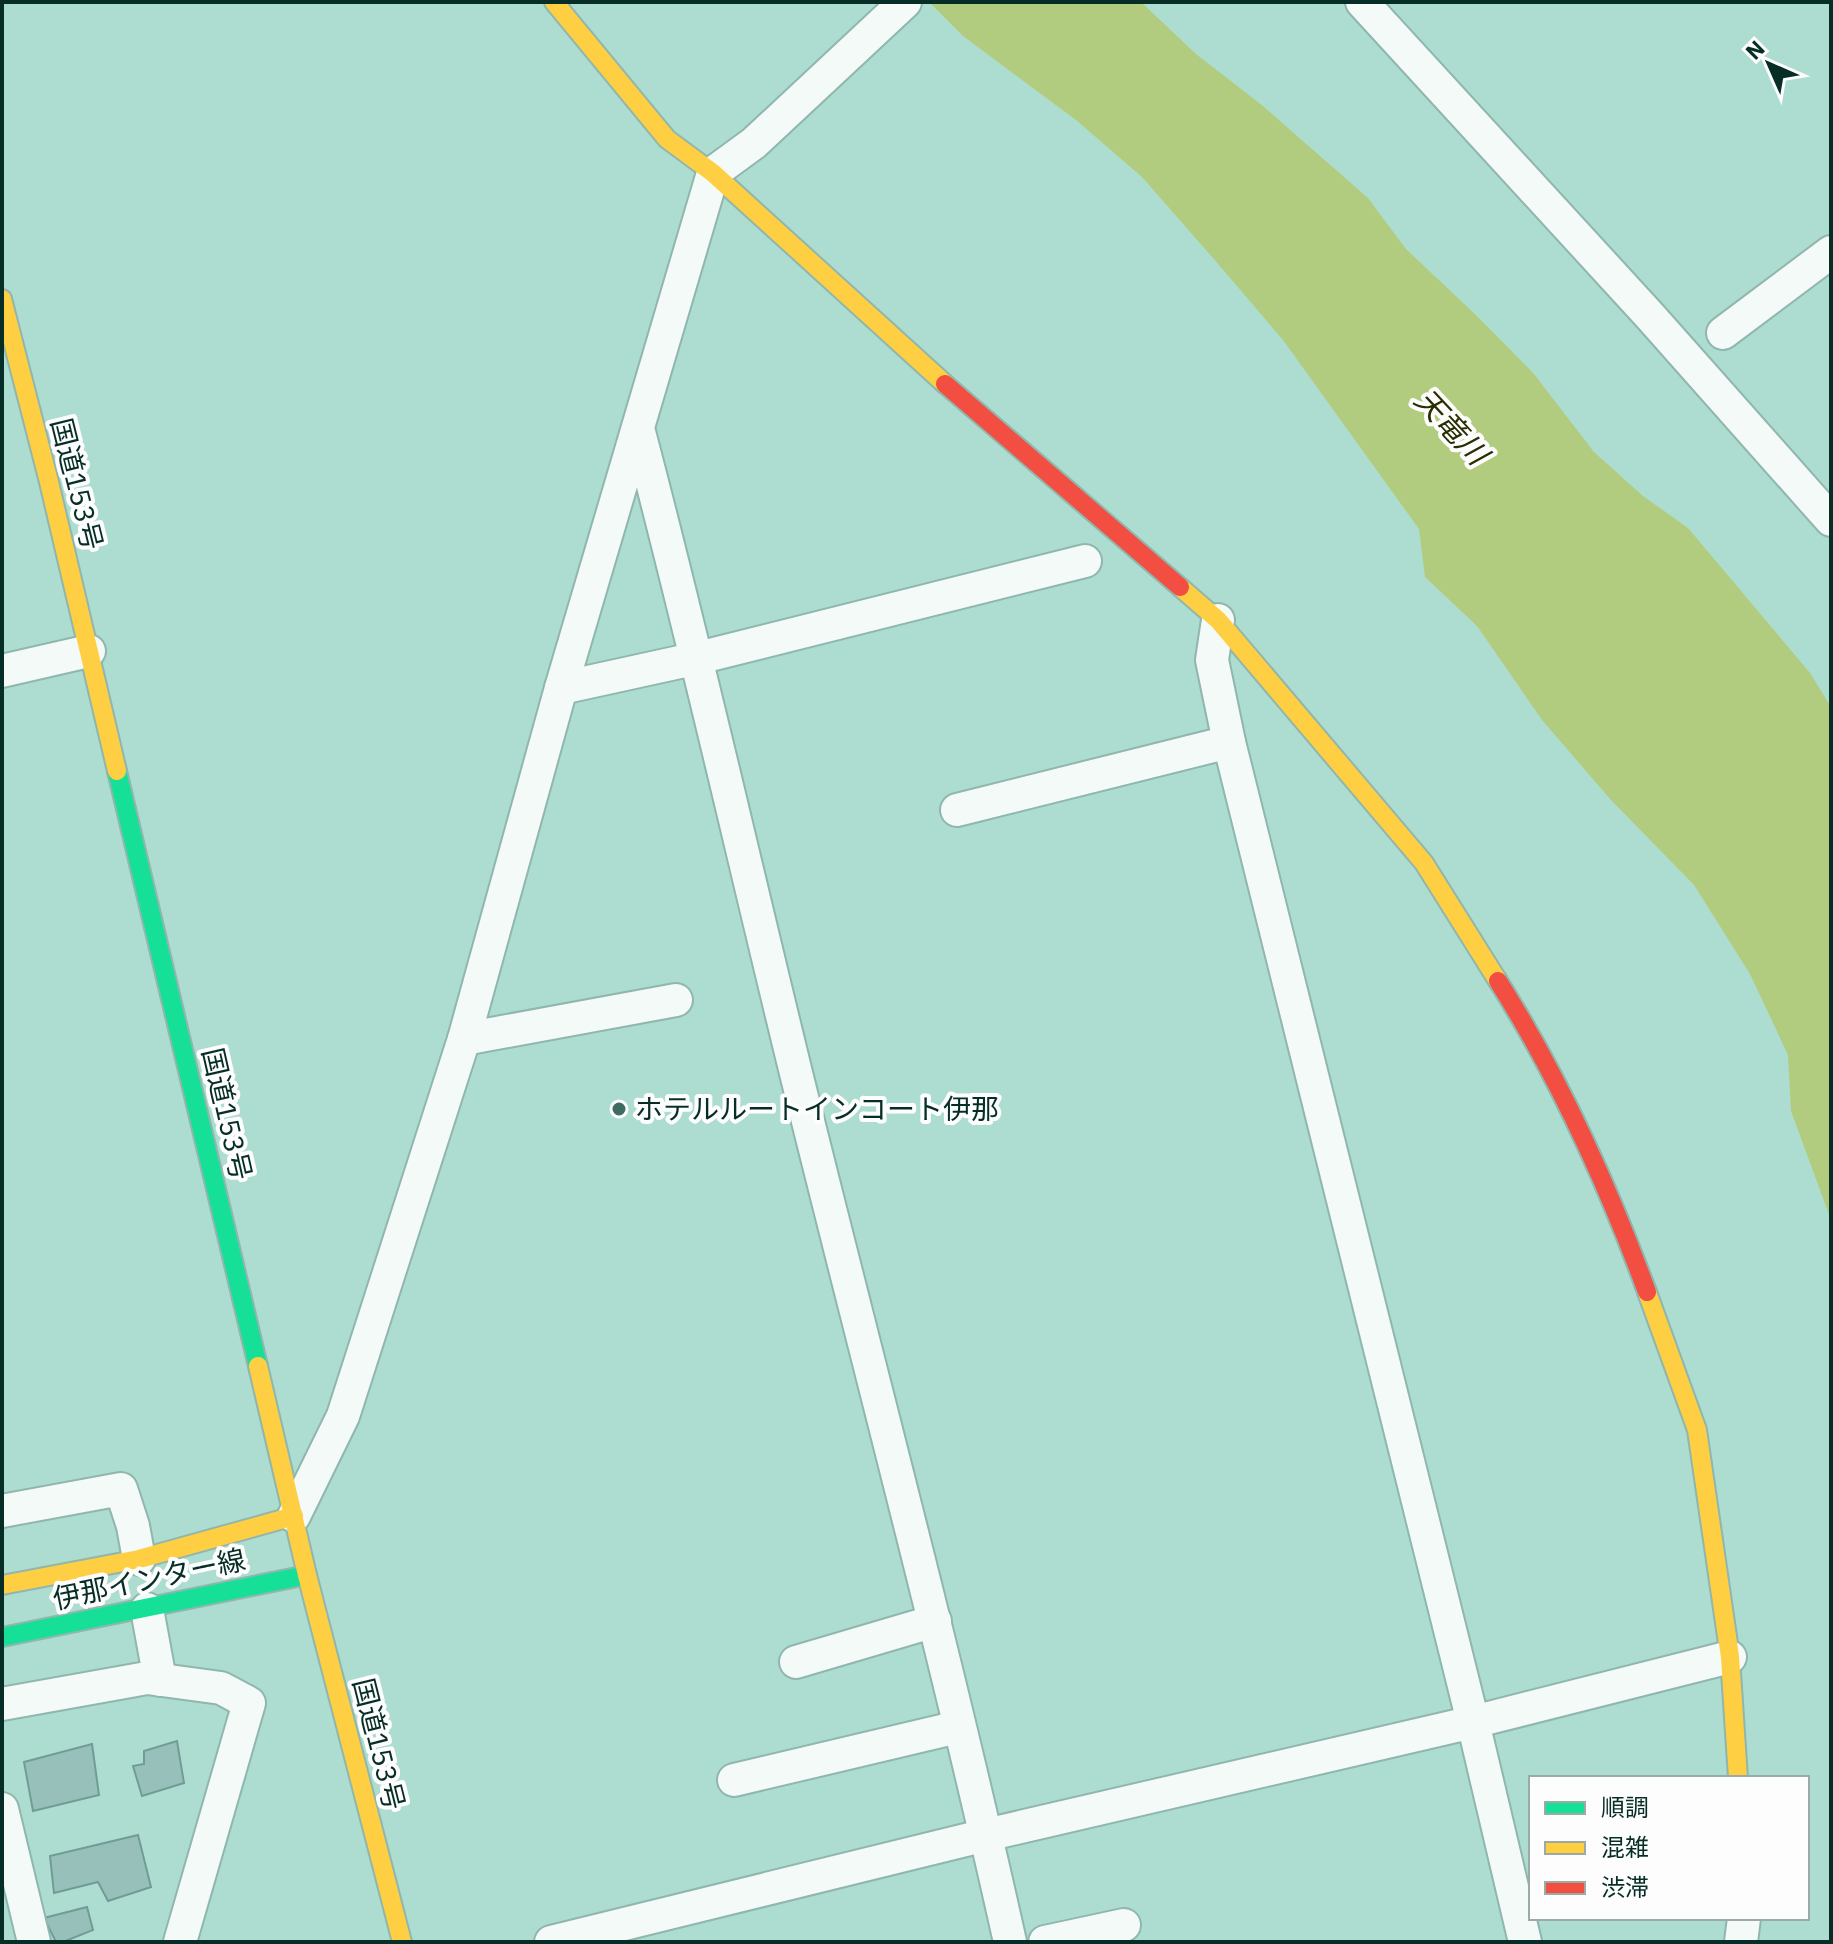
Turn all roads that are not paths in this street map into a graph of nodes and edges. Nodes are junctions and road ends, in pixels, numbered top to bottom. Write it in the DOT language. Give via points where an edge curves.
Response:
graph roads {
  1 [pos="554,2"];
  2 [pos="905,2"];
  3 [pos="1362,2"];
  4 [pos="713,173"];
  5 [pos="1831,252"];
  6 [pos="2,299"];
  7 [pos="1723,333"];
  8 [pos="639,432"];
  9 [pos="1831,520"];
  10 [pos="1085,561"];
  11 [pos="1218,620"];
  12 [pos="89,651"];
  13 [pos="698,658"];
  14 [pos="2,671"];
  15 [pos="561,688"];
  16 [pos="1229,742"];
  17 [pos="957,810"];
  18 [pos="676,1000"];
  19 [pos="464,1039"];
  20 [pos="2,1511"];
  21 [pos="294,1516"];
  22 [pos="139,1559"];
  23 [pos="307,1575"];
  24 [pos="2,1585"];
  25 [pos="147,1609"];
  26 [pos="935,1621"];
  27 [pos="2,1637"];
  28 [pos="1730,1657"];
  29 [pos="796,1662"];
  30 [pos="160,1680"];
  31 [pos="2,1704"];
  32 [pos="1473,1722"];
  33 [pos="958,1727"];
  34 [pos="1738,1776"];
  35 [pos="734,1780"];
  36 [pos="2,1809"];
  37 [pos="986,1835"];
  38 [pos="1744,1920"];
  39 [pos="1124,1925"];
  40 [pos="34,1942"];
  41 [pos="180,1942"];
  42 [pos="402,1942"];
  43 [pos="551,1942"];
  44 [pos="1010,1942"];
  45 [pos="1045,1942"];
  46 [pos="1525,1942"];
  47 [pos="1741,1942"];
  1 -- 4 [label="main road" via="667,139"];
  2 -- 4 [label="street" via="754,143"];
  3 -- 9 [label="street"];
  4 -- 8 [label="street"];
  4 -- 11 [label="main road" via="923,365"];
  5 -- 7 [label="street"];
  6 -- 12 [label="main road, 国道153号"];
  8 -- 13 [label="street"];
  8 -- 15 [label="street"];
  10 -- 13 [label="street"];
  11 -- 16 [label="street" via="1212,660"];
  11 -- 28 [label="main road" via="1424,863 1508,996 1557,1087 1622,1224 1697,1430"];
  12 -- 14 [label="street"];
  12 -- 21 [label="main road, 国道153号"];
  13 -- 15 [label="street"];
  13 -- 26 [label="street"];
  15 -- 19 [label="street"];
  16 -- 17 [label="street"];
  16 -- 32 [label="street"];
  18 -- 19 [label="street"];
  19 -- 21 [label="street" via="343,1416"];
  20 -- 22 [label="street" via="121,1489"];
  21 -- 22 [label="main road, 伊那インター線"];
  21 -- 23 [label="main road, 国道153号"];
  22 -- 24 [label="main road, 伊那インター線"];
  23 -- 25 [label="main road, 伊那インター線"];
  23 -- 42 [label="main road, 国道153号"];
  25 -- 27 [label="main road, 伊那インター線"];
  25 -- 30 [label="street"];
  26 -- 29 [label="street"];
  26 -- 33 [label="street"];
  28 -- 32 [label="street"];
  28 -- 34 [label="main road"];
  30 -- 31 [label="street"];
  30 -- 41 [label="street" via="221,1688 249,1703"];
  32 -- 37 [label="street"];
  32 -- 46 [label="street"];
  33 -- 35 [label="street"];
  33 -- 37 [label="street"];
  36 -- 40 [label="street"];
  37 -- 43 [label="street"];
  37 -- 44 [label="street"];
  38 -- 47 [label="street"];
  39 -- 45 [label="street"];
}
